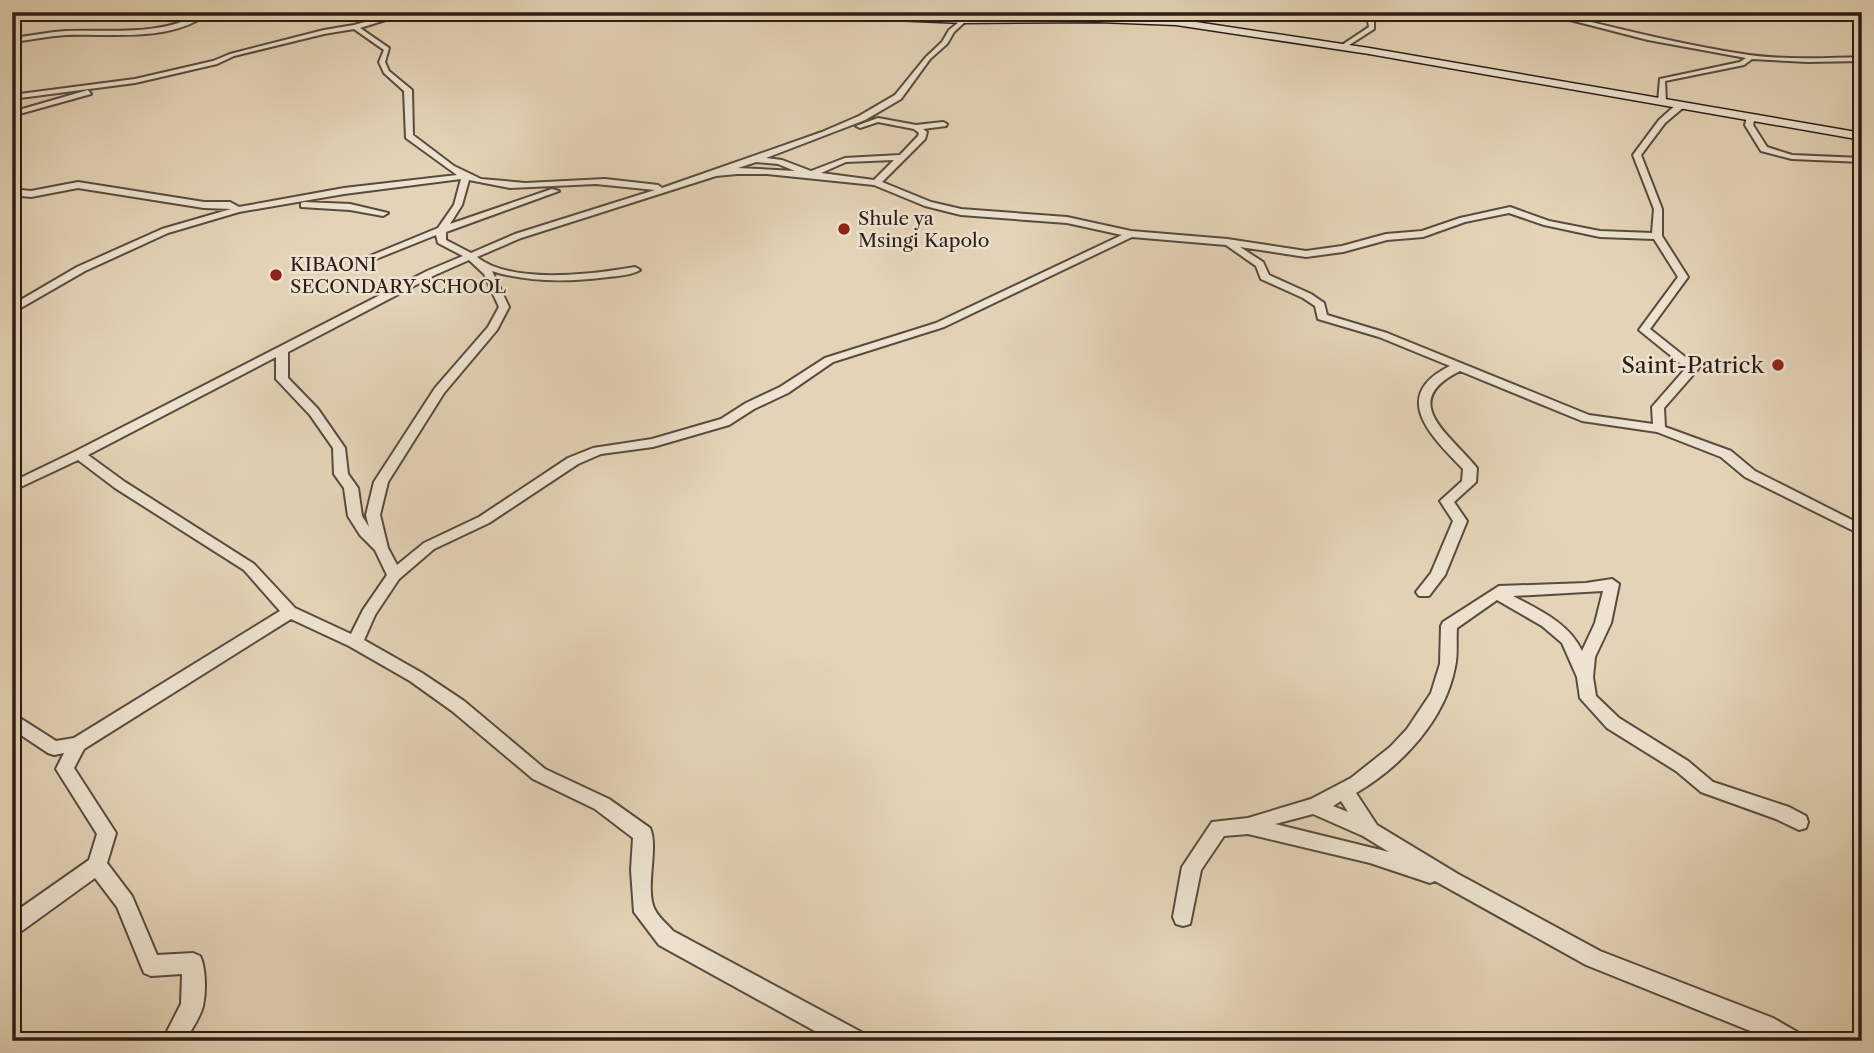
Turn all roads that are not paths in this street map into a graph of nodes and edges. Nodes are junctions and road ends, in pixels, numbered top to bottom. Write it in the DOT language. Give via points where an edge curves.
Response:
graph roads {
  1 [pos="408,12"];
  2 [pos="772,12"];
  3 [pos="1392,12"];
  4 [pos="1542,12"];
  5 [pos="206,13"];
  6 [pos="964,20"];
  7 [pos="355,27"];
  8 [pos="12,40"];
  9 [pos="1341,48"];
  10 [pos="1751,57"];
  11 [pos="1862,59"];
  12 [pos="113,83"];
  13 [pos="12,97"];
  14 [pos="898,97"];
  15 [pos="1662,102"];
  16 [pos="1681,105"];
  17 [pos="12,114"];
  18 [pos="1751,117"];
  19 [pos="878,120"];
  20 [pos="943,124"];
  21 [pos="916,127"];
  22 [pos="825,134"];
  23 [pos="1862,137"];
  24 [pos="773,152"];
  25 [pos="903,157"];
  26 [pos="752,160"];
  27 [pos="1862,160"];
  28 [pos="779,162"];
  29 [pos="715,174"];
  30 [pos="811,174"];
  31 [pos="466,176"];
  32 [pos="876,183"];
  33 [pos="573,185"];
  34 [pos="665,188"];
  35 [pos="12,192"];
  36 [pos="264,205"];
  37 [pos="238,210"];
  38 [pos="383,213"];
  39 [pos="441,230"];
  40 [pos="1131,234"];
  41 [pos="1657,236"];
  42 [pos="1227,242"];
  43 [pos="478,260"];
  44 [pos="358,263"];
  45 [pos="635,270"];
  46 [pos="12,310"];
  47 [pos="282,351"];
  48 [pos="1460,366"];
  49 [pos="1659,429"];
  50 [pos="79,455"];
  51 [pos="12,487"];
  52 [pos="1862,531"];
  53 [pos="381,548"];
  54 [pos="394,575"];
  55 [pos="1424,592"];
  56 [pos="1497,593"];
  57 [pos="290,612"];
  58 [pos="355,642"];
  59 [pos="1585,677"];
  60 [pos="12,720"];
  61 [pos="78,744"];
  62 [pos="1346,793"];
  63 [pos="1314,806"];
  64 [pos="1800,822"];
  65 [pos="1248,826"];
  66 [pos="1370,831"];
  67 [pos="97,865"];
  68 [pos="1451,880"];
  69 [pos="1183,917"];
  70 [pos="12,926"];
  71 [pos="173,1041"];
  72 [pos="855,1041"];
  73 [pos="1791,1041"];
  1 -- 7 [label="street"];
  2 -- 6 [label="main road"];
  3 -- 9 [label="street" via="1379,13 1371,28"];
  4 -- 10 [label="street"];
  5 -- 8 [label="street" via="149,32 77,32"];
  6 -- 9 [label="main road" via="1134,19"];
  6 -- 14 [label="street"];
  7 -- 12 [label="street" via="191,69"];
  7 -- 31 [label="street" via="387,49 382,62 386,72 408,90 409,136"];
  9 -- 15 [label="main road"];
  10 -- 11 [label="street"];
  10 -- 15 [label="street" via="1742,64 1662,80"];
  12 -- 13 [label="street"];
  12 -- 17 [label="street"];
  14 -- 19 [label="street"];
  14 -- 22 [label="street"];
  15 -- 16 [label="main road"];
  16 -- 18 [label="main road"];
  16 -- 41 [label="street" via="1664,116 1637,155 1658,209"];
  18 -- 23 [label="main road"];
  18 -- 27 [label="street" via="1749,125 1764,149 1821,160"];
  19 -- 21 [label="street"];
  19 -- 22 [label="street"];
  20 -- 21 [label="street"];
  21 -- 25 [label="street" via="922,137"];
  22 -- 24 [label="street"];
  24 -- 26 [label="street"];
  24 -- 28 [label="street"];
  25 -- 30 [label="street" via="845,160"];
  25 -- 32 [label="street"];
  26 -- 28 [label="street"];
  26 -- 29 [label="street"];
  28 -- 30 [label="street"];
  29 -- 30 [label="street"];
  29 -- 34 [label="street"];
  30 -- 32 [label="street"];
  31 -- 33 [label="street" via="541,187"];
  31 -- 36 [label="street"];
  31 -- 39 [label="street" via="458,205"];
  32 -- 40 [label="street" via="961,212 1067,220"];
  33 -- 34 [label="street" via="590,182"];
  33 -- 39 [label="street"];
  34 -- 43 [label="street" via="518,236"];
  35 -- 37 [label="street" via="31,194 78,186 230,205"];
  36 -- 37 [label="street"];
  36 -- 38 [label="street" via="350,206"];
  37 -- 46 [label="street" via="164,231 81,269"];
  39 -- 43 [label="street" via="441,241"];
  39 -- 44 [label="street"];
  40 -- 42 [label="street"];
  40 -- 54 [label="street" via="940,325 829,360 725,422 573,461 484,520 429,546"];
  41 -- 42 [label="street" via="1600,234 1510,210 1423,234 1306,254"];
  41 -- 49 [label="street" via="1682,277 1644,330 1693,368 1658,407"];
  42 -- 48 [label="street" via="1260,264 1265,277 1320,305 1322,317"];
  43 -- 45 [label="street" via="505,273 543,278"];
  43 -- 47 [label="street" via="431,273"];
  43 -- 53 [label="street" via="496,283 504,307 493,328 439,391 381,482 373,515"];
  47 -- 50 [label="street"];
  47 -- 53 [label="street" via="282,379 340,448 341,474 351,488 355,516"];
  48 -- 49 [label="street" via="1586,418"];
  48 -- 55 [label="street" via="1445,370 1426,387 1423,397 1427,418 1470,468 1469,482 1447,501 1460,521 1437,575"];
  49 -- 52 [label="street" via="1726,454 1750,474"];
  50 -- 51 [label="street"];
  50 -- 57 [label="street" via="249,567"];
  53 -- 54 [label="street"];
  54 -- 58 [label="street"];
  56 -- 59 [label="street" via="1569,640"];
  56 -- 59 [label="street" via="1612,584 1603,623 1587,657"];
  56 -- 62 [label="street" via="1448,626 1447,666 1439,694 1419,728 1378,770"];
  57 -- 58 [label="street"];
  57 -- 61 [label="street"];
  58 -- 72 [label="street" via="458,706 540,774 602,804 643,834 644,912 666,938"];
  59 -- 64 [label="street" via="1588,698 1613,723 1707,787"];
  60 -- 61 [label="street" via="54,748"];
  61 -- 67 [label="street" via="65,769 107,833"];
  62 -- 63 [label="street"];
  62 -- 66 [label="street"];
  63 -- 65 [label="street"];
  63 -- 66 [label="street"];
  65 -- 68 [label="street"];
  65 -- 69 [label="street" via="1219,828 1192,867"];
  66 -- 68 [label="street"];
  67 -- 70 [label="street"];
  67 -- 71 [label="street" via="125,902 151,966 193,963 192,1006"];
  68 -- 73 [label="street" via="1592,958 1765,1026"];
}
